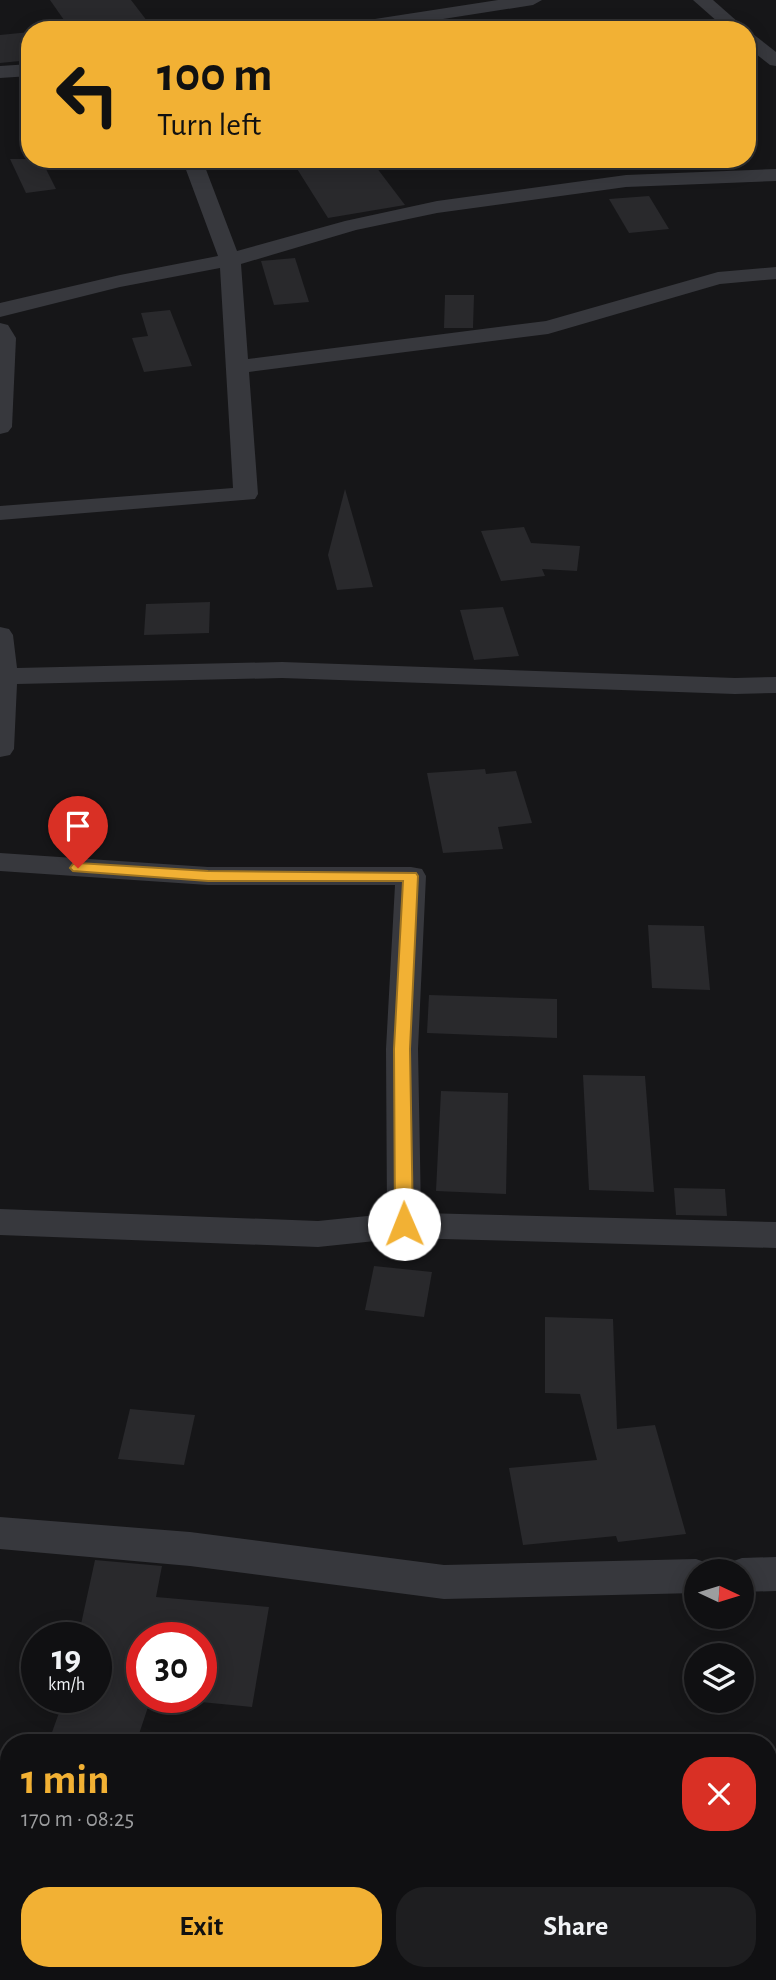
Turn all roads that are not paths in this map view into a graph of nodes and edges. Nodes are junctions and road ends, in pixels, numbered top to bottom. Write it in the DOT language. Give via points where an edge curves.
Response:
graph roads {
  1 [pos="533,0"];
  2 [pos="702,0"];
  3 [pos="423,8"];
  4 [pos="372,21"];
  5 [pos="727,21"];
  6 [pos="756,44"];
  7 [pos="776,61"];
  8 [pos="21,70"];
  9 [pos="0,72"];
  10 [pos="195,168"];
  11 [pos="621,168"];
  12 [pos="776,175"];
  13 [pos="626,181"];
  14 [pos="230,260"];
  15 [pos="776,273"];
  16 [pos="0,310"];
  17 [pos="0,330"];
  18 [pos="237,368"];
  19 [pos="0,427"];
  20 [pos="0,513"];
  21 [pos="0,635"];
  22 [pos="4,676"];
  23 [pos="776,685"];
  24 [pos="0,749"];
  25 [pos="0,862"];
  26 [pos="0,1222"];
  27 [pos="404,1224"];
  28 [pos="776,1235"];
  29 [pos="0,1533"];
  30 [pos="754,1574"];
  31 [pos="776,1574"];
  32 [pos="684,1576"];
  1 -- 3 [label="street"];
  2 -- 5 [label="street"];
  3 -- 4 [label="street"];
  6 -- 7 [label="street"];
  8 -- 9 [label="street"];
  10 -- 14 [label="street"];
  11 -- 13 [label="street"];
  12 -- 13 [label="street"];
  13 -- 14 [label="street" via="438,207 352,225"];
  14 -- 16 [label="street"];
  14 -- 18 [label="street"];
  15 -- 18 [label="street" via="718,278 548,327"];
  17 -- 19 [label="street" via="5,338"];
  18 -- 20 [label="street" via="246,494"];
  21 -- 22 [label="street"];
  22 -- 23 [label="street" via="282,670"];
  22 -- 24 [label="street"];
  25 -- 27 [label="street" via="208,876 411,876 402,1049"];
  26 -- 27 [label="street" via="318,1234"];
  27 -- 28 [label="street"];
  29 -- 32 [label="street" via="190,1549 444,1582"];
  30 -- 31 [label="street"];
}
